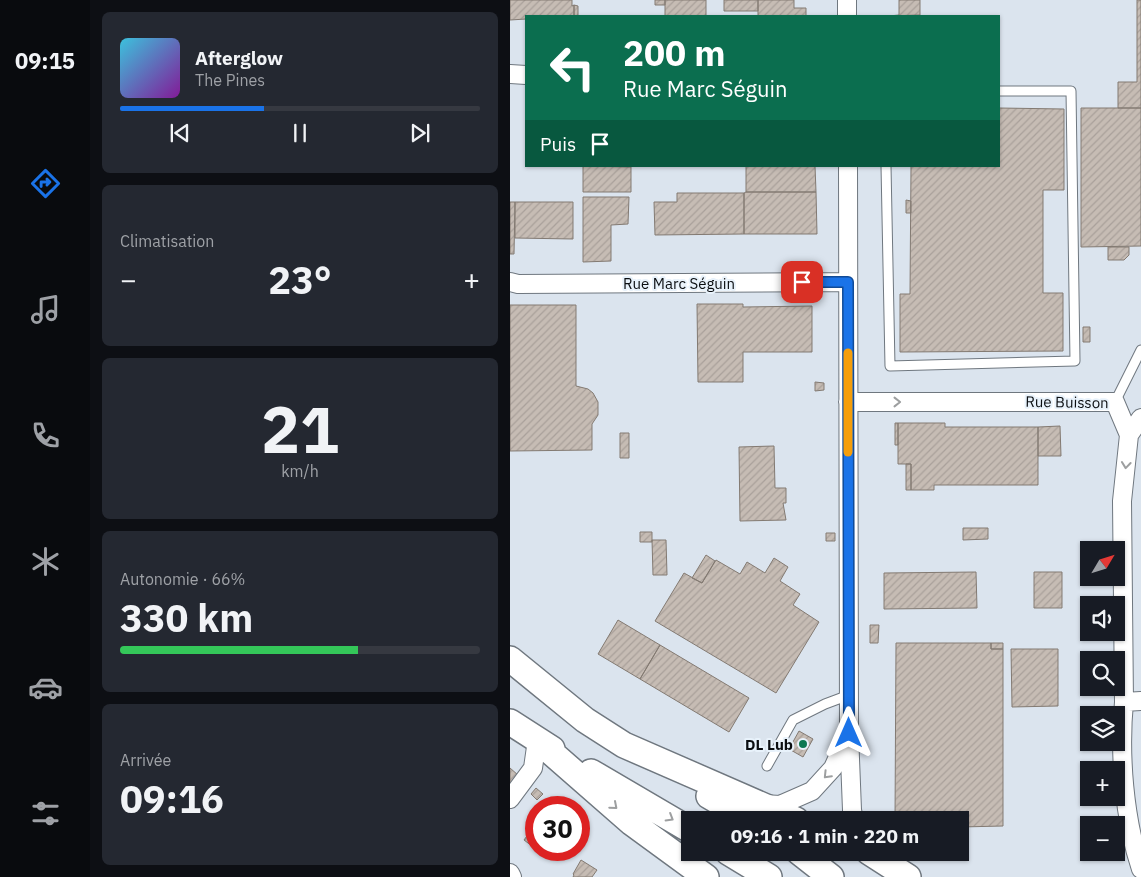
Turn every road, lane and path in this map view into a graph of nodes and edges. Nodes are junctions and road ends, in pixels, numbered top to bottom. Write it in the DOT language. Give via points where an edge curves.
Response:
graph roads {
  1 [pos="847,0"];
  2 [pos="847,15"];
  3 [pos="510,74"];
  4 [pos="525,75"];
  5 [pos="1000,91"];
  6 [pos="848,167"];
  7 [pos="886,167"];
  8 [pos="510,282"];
  9 [pos="848,282"];
  10 [pos="1141,350"];
  11 [pos="848,402"];
  12 [pos="1116,402"];
  13 [pos="1141,418"];
  14 [pos="1129,435"];
  15 [pos="510,645"];
  16 [pos="510,659"];
  17 [pos="510,678"];
  18 [pos="849,695"];
  19 [pos="1132,701"];
  20 [pos="585,720"];
  21 [pos="510,722"];
  22 [pos="849,733"];
  23 [pos="537,740"];
  24 [pos="628,746"];
  25 [pos="767,766"];
  26 [pos="510,799"];
  27 [pos="752,811"];
  28 [pos="758,811"];
  29 [pos="852,811"];
  30 [pos="681,825"];
  31 [pos="743,861"];
  32 [pos="811,861"];
  33 [pos="883,861"];
  34 [pos="1141,869"];
  35 [pos="510,873"];
  36 [pos="512,877"];
  37 [pos="706,877"];
  38 [pos="770,877"];
  39 [pos="832,877"];
  40 [pos="908,877"];
  1 -- 2 [label="street"];
  3 -- 4 [label="street"];
  5 -- 7 [label="lane" via="1071,90 1075,361 890,366"];
  6 -- 9 [label="street"];
  8 -- 9 [label="street, Rue Marc Séguin"];
  9 -- 11 [label="street"];
  10 -- 12 [label="lane"];
  11 -- 12 [label="street, Rue Buisson, one-way"];
  11 -- 18 [label="street"];
  12 -- 14 [label="street, Rue Buisson"];
  13 -- 14 [label="street"];
  14 -- 19 [label="street, Rue Buisson, one-way" via="1122,501"];
  15 -- 20 [label="main road" via="550,679"];
  16 -- 20 [label="main road"];
  17 -- 24 [label="main road" via="580,729"];
  18 -- 22 [label="street"];
  18 -- 25 [label="lane" via="793,720"];
  19 -- 34 [label="street, Rue Buisson" via="1121,731 1127,811"];
  20 -- 24 [label="main road"];
  21 -- 23 [label="main road"];
  22 -- 28 [label="street, one-way" via="833,768 812,791"];
  22 -- 29 [label="street"];
  23 -- 26 [label="street" via="533,768"];
  23 -- 30 [label="main road, one-way"];
  23 -- 37 [label="main road, one-way" via="632,822"];
  24 -- 27 [label="main road"];
  31 -- 38 [label="main road"];
  32 -- 39 [label="main road"];
  33 -- 40 [label="main road"];
  35 -- 36 [label="street"];
}
